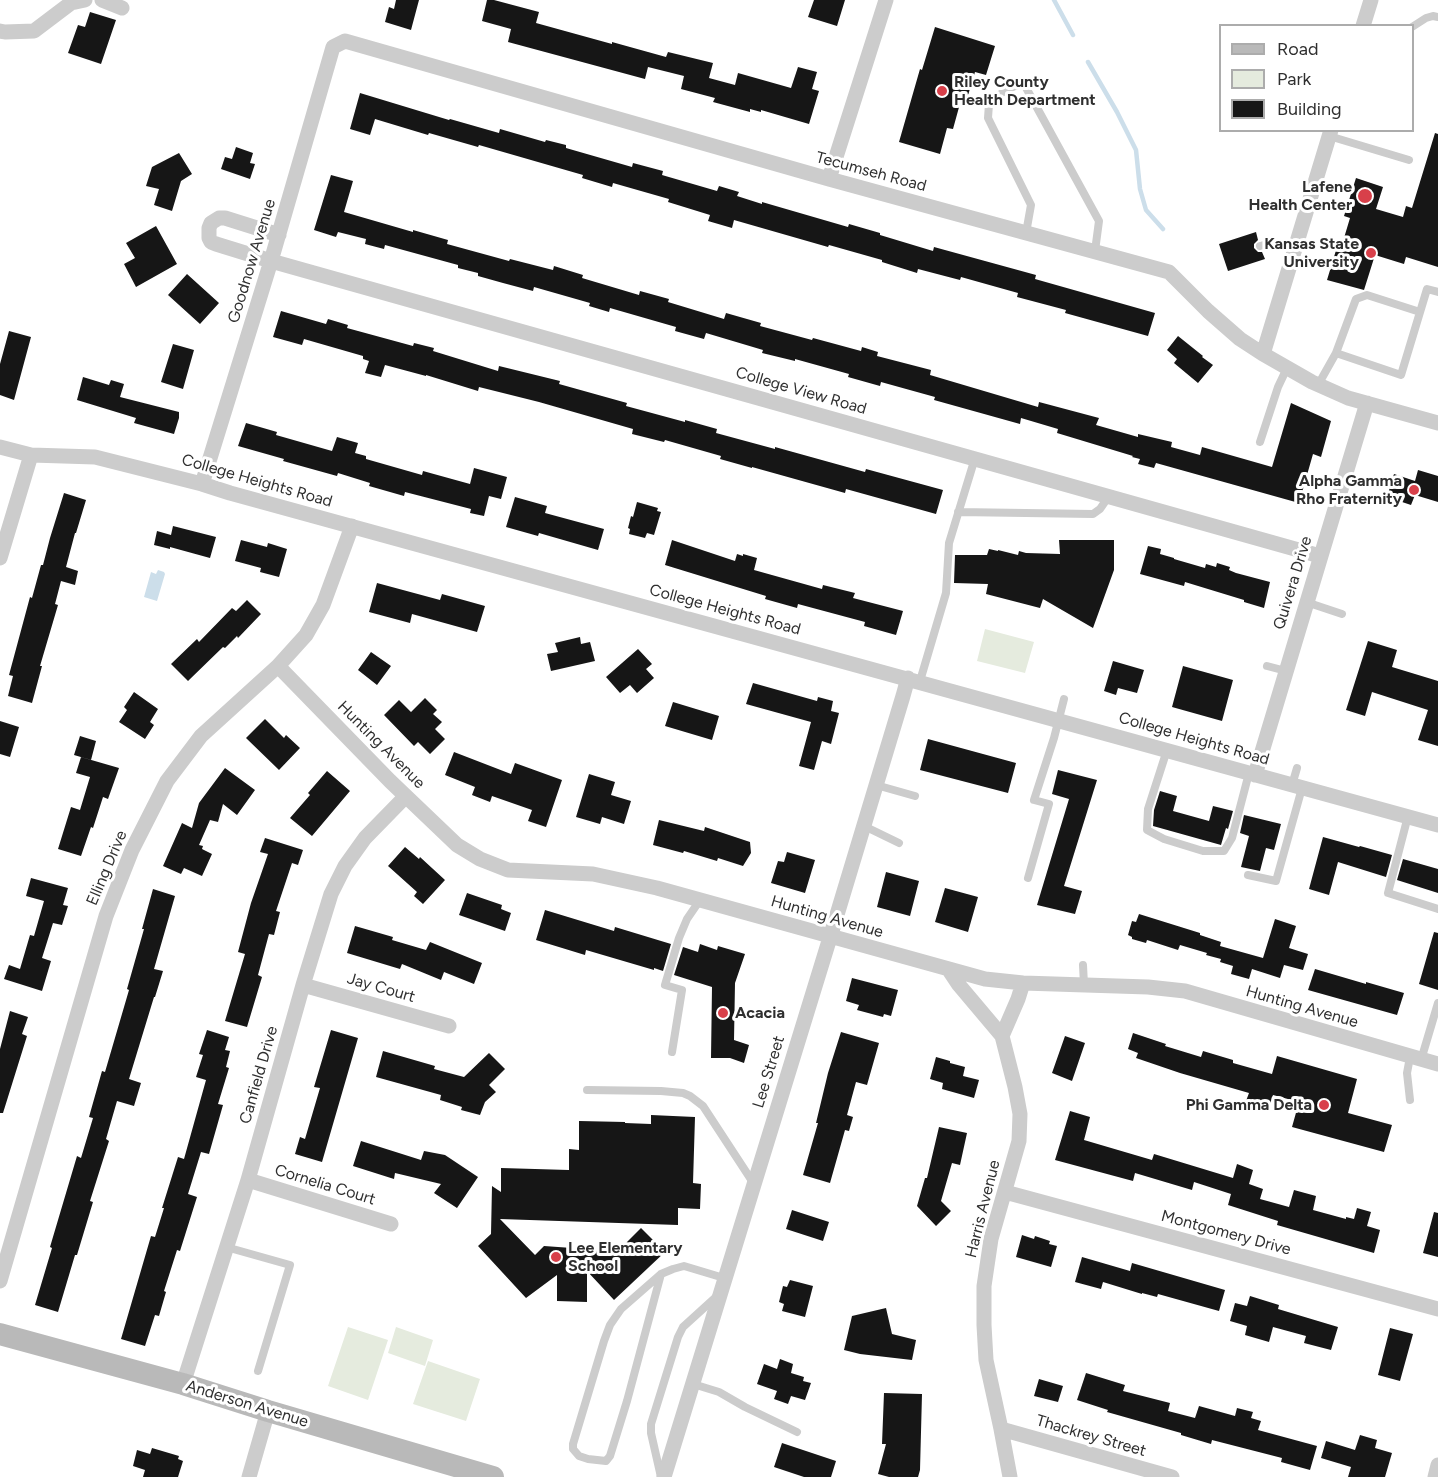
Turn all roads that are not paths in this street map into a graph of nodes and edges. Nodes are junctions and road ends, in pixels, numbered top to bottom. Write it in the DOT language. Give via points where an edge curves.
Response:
graph roads {
  1 [pos="85,0"];
  2 [pos="102,0"];
  3 [pos="886,0"];
  4 [pos="1361,0"];
  5 [pos="1371,0"];
  6 [pos="122,8"];
  7 [pos="1438,17"];
  8 [pos="1364,21"];
  9 [pos="1414,26"];
  10 [pos="0,31"];
  11 [pos="333,47"];
  12 [pos="1330,133"];
  13 [pos="1409,160"];
  14 [pos="829,179"];
  15 [pos="1026,232"];
  16 [pos="279,235"];
  17 [pos="1260,246"];
  18 [pos="1295,248"];
  19 [pos="1095,251"];
  20 [pos="271,261"];
  21 [pos="1438,292"];
  22 [pos="1420,312"];
  23 [pos="1336,353"];
  24 [pos="1263,354"];
  25 [pos="1287,368"];
  26 [pos="1318,385"];
  27 [pos="1367,403"];
  28 [pos="1438,423"];
  29 [pos="1260,442"];
  30 [pos="0,447"];
  31 [pos="31,455"];
  32 [pos="975,458"];
  33 [pos="202,484"];
  34 [pos="1108,496"];
  35 [pos="958,512"];
  36 [pos="352,526"];
  37 [pos="1320,556"];
  38 [pos="0,558"];
  39 [pos="1306,602"];
  40 [pos="1342,614"];
  41 [pos="278,666"];
  42 [pos="1267,666"];
  43 [pos="1286,671"];
  44 [pos="914,680"];
  45 [pos="1064,699"];
  46 [pos="1059,720"];
  47 [pos="1167,750"];
  48 [pos="1297,768"];
  49 [pos="1252,774"];
  50 [pos="876,785"];
  51 [pos="1297,786"];
  52 [pos="406,796"];
  53 [pos="915,796"];
  54 [pos="1408,816"];
  55 [pos="1438,825"];
  56 [pos="864,826"];
  57 [pos="899,843"];
  58 [pos="1248,875"];
  59 [pos="1028,878"];
  60 [pos="700,900"];
  61 [pos="1438,909"];
  62 [pos="830,936"];
  63 [pos="1083,965"];
  64 [pos="949,969"];
  65 [pos="1023,983"];
  66 [pos="303,985"];
  67 [pos="1084,985"];
  68 [pos="1438,1003"];
  69 [pos="449,1026"];
  70 [pos="1002,1036"];
  71 [pos="672,1052"];
  72 [pos="1416,1058"];
  73 [pos="1438,1064"];
  74 [pos="587,1090"];
  75 [pos="1410,1100"];
  76 [pos="248,1180"];
  77 [pos="754,1184"];
  78 [pos="1005,1192"];
  79 [pos="391,1224"];
  80 [pos="226,1247"];
  81 [pos="661,1274"];
  82 [pos="724,1278"];
  83 [pos="0,1281"];
  84 [pos="720,1294"];
  85 [pos="1438,1309"];
  86 [pos="0,1334"];
  87 [pos="258,1371"];
  88 [pos="183,1384"];
  89 [pos="693,1384"];
  90 [pos="268,1411"];
  91 [pos="1001,1429"];
  92 [pos="797,1432"];
  93 [pos="1438,1465"];
  94 [pos="249,1477"];
  95 [pos="493,1477"];
  96 [pos="663,1477"];
  97 [pos="1010,1477"];
  98 [pos="1172,1477"];
  99 [pos="1435,1477"];
  1 -- 10 [label="street" via="71,3 34,31"];
  2 -- 6 [label="street"];
  3 -- 14 [label="street"];
  4 -- 8 [label="lane"];
  5 -- 8 [label="street"];
  7 -- 9 [label="lane" via="1426,18"];
  11 -- 14 [label="street, Tecumseh Road" via="345,41"];
  11 -- 16 [label="street, Goodnow Avenue"];
  12 -- 13 [label="lane"];
  12 -- 18 [label="street"];
  14 -- 15 [label="street, Tecumseh Road"];
  15 -- 19 [label="street, Tecumseh Road"];
  15 -- 19 [label="lane" via="1031,205 988,118 989,104 1003,92 1024,84 1099,221"];
  16 -- 20 [label="street, Goodnow Avenue"];
  16 -- 20 [label="street, College View Road" via="225,218 215,220 209,228 211,242"];
  17 -- 18 [label="lane" via="1275,242"];
  18 -- 24 [label="street"];
  19 -- 24 [label="street, Tecumseh Road" via="1169,272 1240,339"];
  20 -- 32 [label="street, College View Road"];
  20 -- 33 [label="street, Goodnow Avenue"];
  21 -- 22 [label="lane" via="1427,288"];
  22 -- 23 [label="lane" via="1367,295 1356,299"];
  22 -- 23 [label="lane" via="1401,375"];
  23 -- 26 [label="lane"];
  24 -- 25 [label="street, Tecumseh Road"];
  25 -- 26 [label="street, Tecumseh Road"];
  25 -- 29 [label="lane"];
  26 -- 27 [label="street, Tecumseh Road"];
  27 -- 28 [label="street, Tecumseh Road"];
  27 -- 37 [label="street, Quivera Drive"];
  30 -- 31 [label="street, College Heights Road"];
  31 -- 33 [label="street, College Heights Road" via="95,457"];
  31 -- 38 [label="street"];
  32 -- 34 [label="street, College View Road"];
  32 -- 35 [label="lane"];
  33 -- 36 [label="street, College Heights Road"];
  34 -- 35 [label="lane" via="1093,514"];
  34 -- 37 [label="street, College View Road"];
  35 -- 44 [label="lane" via="949,543 946,593"];
  36 -- 41 [label="street, Elling Drive" via="323,605 306,635"];
  36 -- 44 [label="street, College Heights Road"];
  37 -- 39 [label="street, Quivera Drive"];
  39 -- 40 [label="lane"];
  39 -- 43 [label="street, Quivera Drive"];
  41 -- 52 [label="street, Hunting Avenue"];
  41 -- 83 [label="street, Elling Drive" via="201,736 168,781 132,850 106,916"];
  42 -- 43 [label="lane"];
  43 -- 49 [label="street, Quivera Drive"];
  44 -- 46 [label="street, College Heights Road"];
  44 -- 50 [label="street, Lee Street"];
  45 -- 46 [label="lane"];
  46 -- 47 [label="street, College Heights Road"];
  46 -- 59 [label="lane" via="1034,800 1049,804"];
  47 -- 49 [label="street, College Heights Road"];
  47 -- 49 [label="lane" via="1148,809 1148,830 1203,851 1224,851 1232,838"];
  48 -- 51 [label="lane"];
  49 -- 51 [label="street, College Heights Road"];
  50 -- 53 [label="lane"];
  50 -- 56 [label="street, Lee Street"];
  51 -- 54 [label="street, College Heights Road"];
  51 -- 58 [label="lane" via="1276,881"];
  52 -- 60 [label="street, Hunting Avenue" via="457,845 508,870 593,874"];
  52 -- 66 [label="street, Canfield Drive" via="365,838 345,866 331,894"];
  54 -- 55 [label="street, College Heights Road"];
  54 -- 61 [label="lane" via="1388,893"];
  56 -- 57 [label="lane"];
  56 -- 62 [label="street, Lee Street"];
  60 -- 62 [label="street, Hunting Avenue"];
  60 -- 71 [label="lane" via="679,938 665,985 682,990"];
  62 -- 64 [label="street, Hunting Avenue"];
  62 -- 77 [label="street, Lee Street"];
  63 -- 67 [label="lane"];
  64 -- 65 [label="street, Hunting Avenue" via="985,979"];
  64 -- 70 [label="street, Harris Avenue"];
  65 -- 67 [label="street, Hunting Avenue"];
  65 -- 70 [label="street"];
  66 -- 69 [label="street, Jay Court"];
  66 -- 76 [label="street, Canfield Drive"];
  67 -- 72 [label="street, Hunting Avenue" via="1185,991"];
  68 -- 72 [label="lane"];
  70 -- 78 [label="street, Harris Avenue" via="1020,1114 1019,1141"];
  72 -- 73 [label="street, Hunting Avenue"];
  72 -- 75 [label="lane" via="1407,1073"];
  74 -- 77 [label="lane" via="661,1091 690,1096 703,1106"];
  76 -- 79 [label="street, Cornelia Court"];
  76 -- 80 [label="street, Canfield Drive"];
  77 -- 82 [label="street, Lee Street"];
  78 -- 85 [label="street, Montgomery Drive"];
  78 -- 91 [label="street, Harris Avenue" via="984,1286 986,1360"];
  80 -- 87 [label="lane" via="290,1265"];
  80 -- 88 [label="street, Canfield Drive"];
  81 -- 81 [label="lane" via="621,1309 610,1325 573,1444 579,1456 606,1461 610,1456"];
  81 -- 82 [label="lane" via="684,1266"];
  82 -- 84 [label="street, Lee Street"];
  84 -- 89 [label="street, Lee Street"];
  84 -- 96 [label="lane" via="683,1327 678,1337 651,1424"];
  86 -- 88 [label="main road, Anderson Avenue"];
  88 -- 90 [label="main road, Anderson Avenue"];
  89 -- 92 [label="lane" via="719,1392"];
  89 -- 96 [label="street, Lee Street"];
  90 -- 94 [label="street"];
  90 -- 95 [label="main road, Anderson Avenue"];
  91 -- 97 [label="street, Harris Avenue"];
  91 -- 98 [label="street, Thackrey Street"];
  93 -- 99 [label="street"];
}
